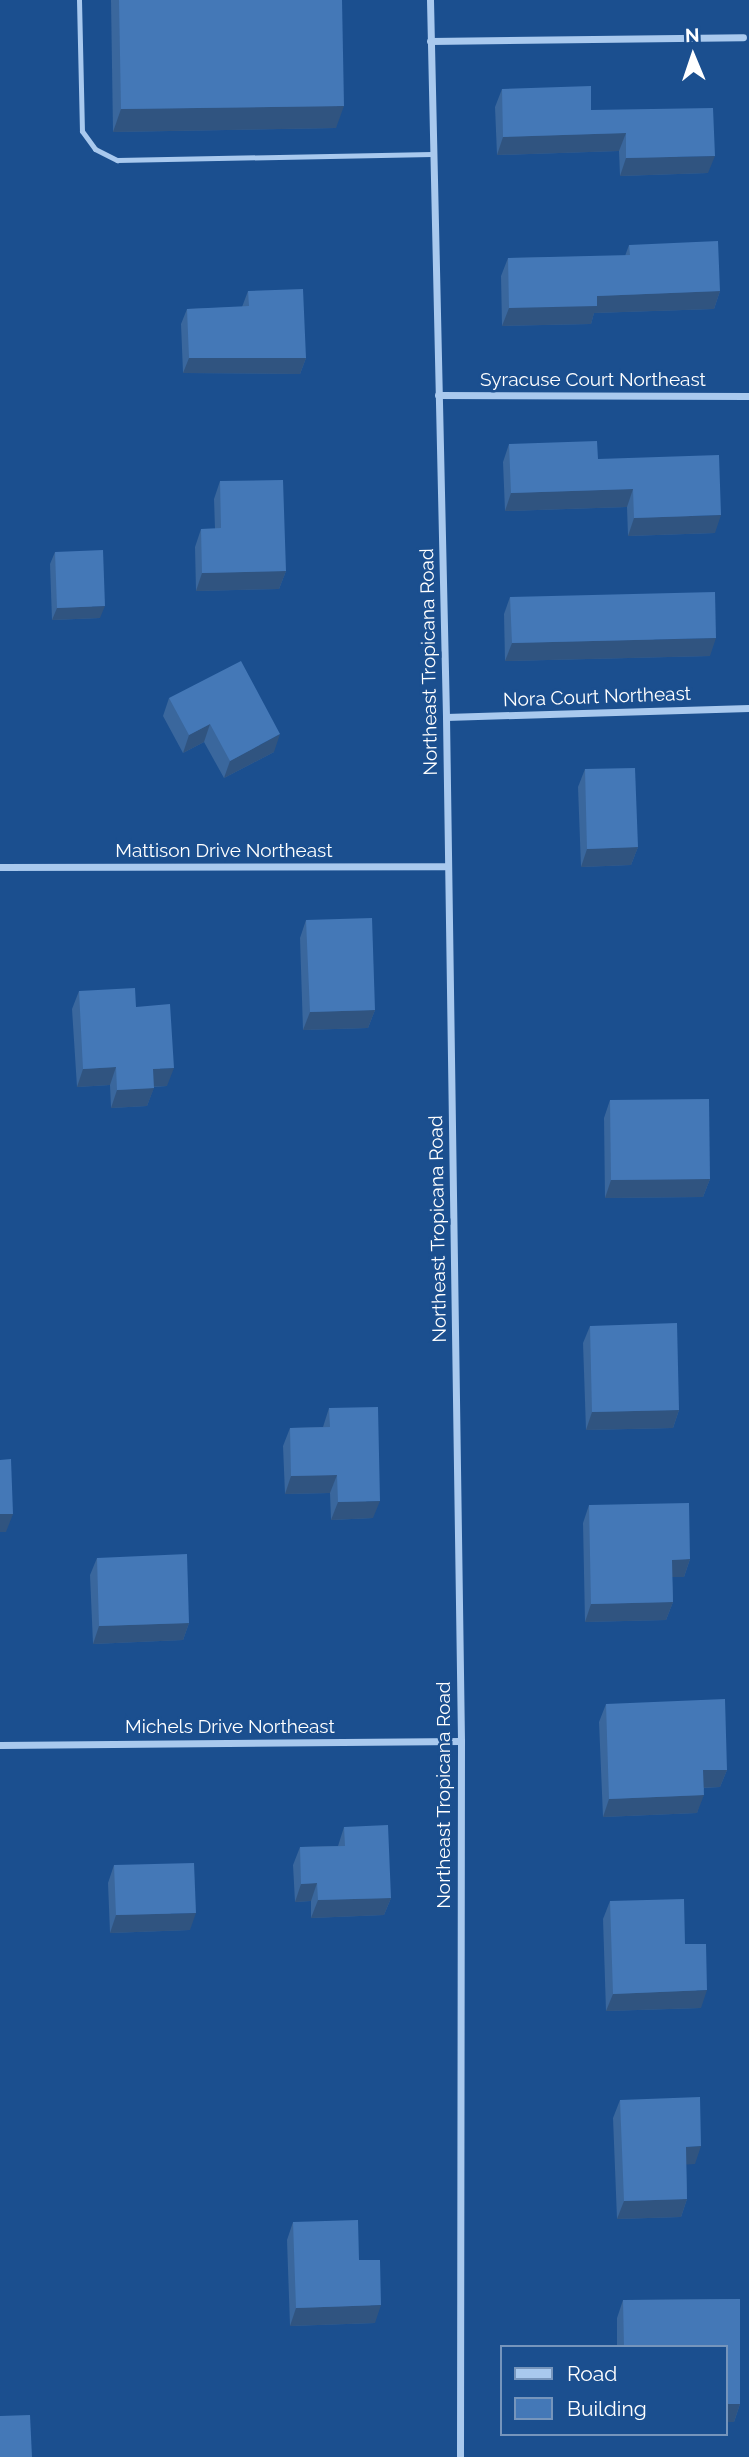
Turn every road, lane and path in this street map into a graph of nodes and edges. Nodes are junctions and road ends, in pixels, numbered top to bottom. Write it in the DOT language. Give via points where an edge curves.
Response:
graph roads {
  1 [pos="79,0"];
  2 [pos="430,0"];
  3 [pos="743,37"];
  4 [pos="430,41"];
  5 [pos="432,154"];
  6 [pos="438,395"];
  7 [pos="748,396"];
  8 [pos="749,708"];
  9 [pos="446,717"];
  10 [pos="448,866"];
  11 [pos="0,867"];
  12 [pos="461,1741"];
  13 [pos="0,1745"];
  14 [pos="460,2457"];
  1 -- 5 [label="lane" via="82,131 95,149 117,160"];
  2 -- 4 [label="street, Northeast Tropicana Road"];
  3 -- 4 [label="street"];
  4 -- 5 [label="street, Northeast Tropicana Road"];
  5 -- 6 [label="street, Northeast Tropicana Road"];
  6 -- 7 [label="street, Syracuse Court Northeast"];
  6 -- 9 [label="street, Northeast Tropicana Road"];
  8 -- 9 [label="street, Nora Court Northeast"];
  9 -- 10 [label="street, Northeast Tropicana Road"];
  10 -- 11 [label="street, Mattison Drive Northeast"];
  10 -- 12 [label="street, Northeast Tropicana Road"];
  12 -- 13 [label="street, Michels Drive Northeast"];
  12 -- 14 [label="street, Northeast Tropicana Road"];
}
